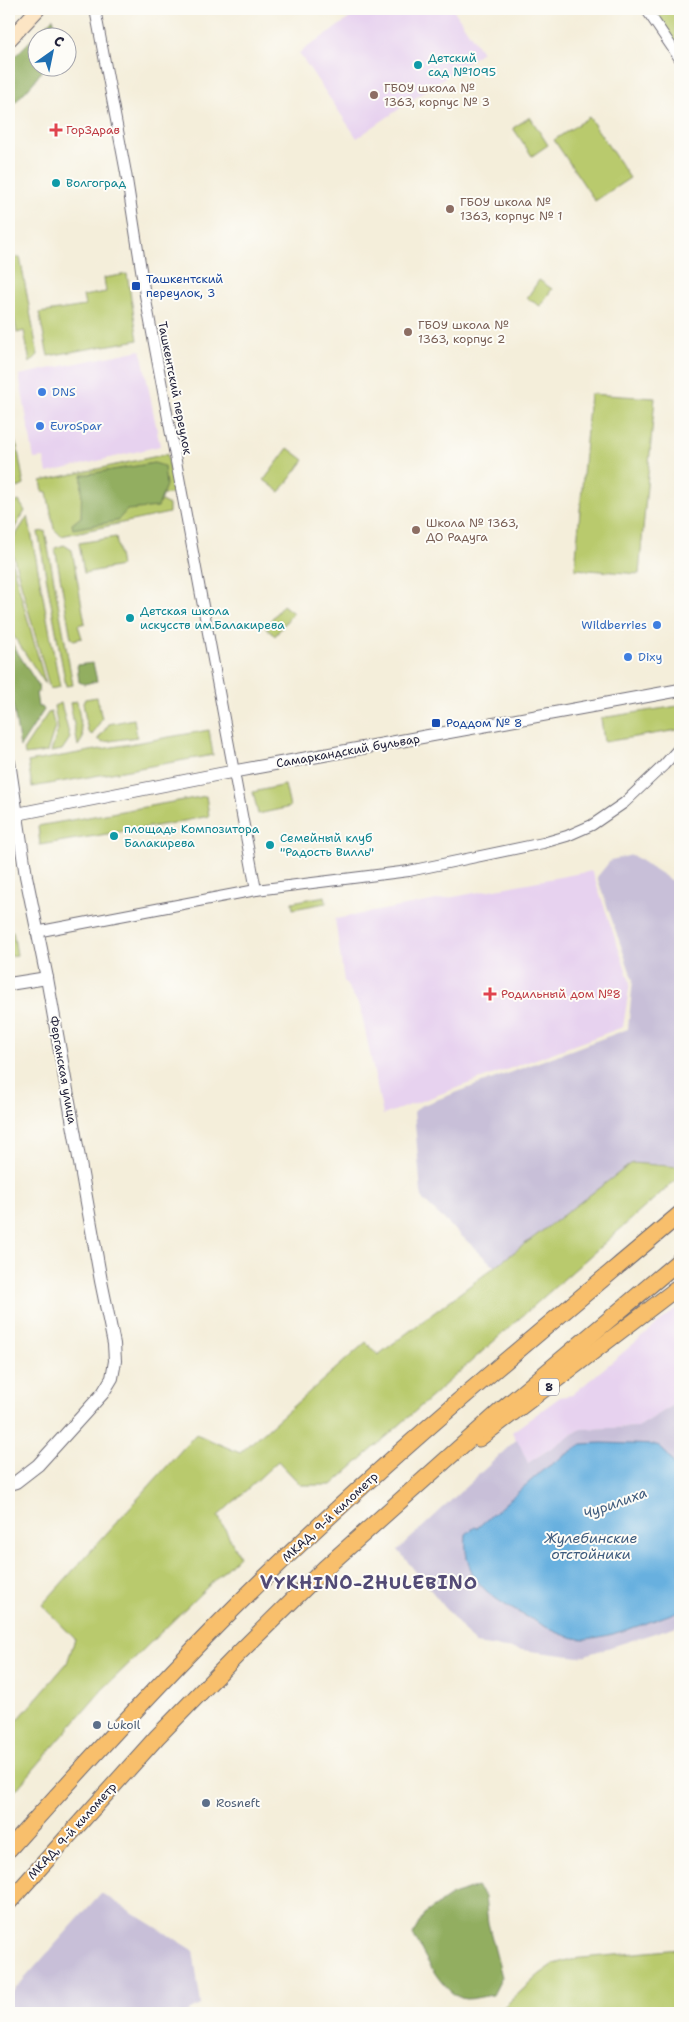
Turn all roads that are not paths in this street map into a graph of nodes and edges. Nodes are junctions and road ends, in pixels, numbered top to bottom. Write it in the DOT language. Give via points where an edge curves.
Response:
graph roads {
  1 [pos="95,9"];
  2 [pos="646,9"];
  3 [pos="39,10"];
  4 [pos="9,40"];
  5 [pos="680,59"];
  6 [pos="680,690"];
  7 [pos="680,747"];
  8 [pos="9,762"];
  9 [pos="234,772"];
  10 [pos="10,785"];
  11 [pos="17,814"];
  12 [pos="256,890"];
  13 [pos="36,932"];
  14 [pos="47,978"];
  15 [pos="9,984"];
  16 [pos="680,1214"];
  17 [pos="680,1260"];
  18 [pos="680,1286"];
  19 [pos="9,1484"];
  20 [pos="416,1486"];
  21 [pos="9,1849"];
  22 [pos="12,1898"];
  1 -- 9 [label="street, Ташкентский переулок"];
  2 -- 5 [label="street"];
  3 -- 4 [label="main road"];
  6 -- 9 [label="street, Самаркандский бульвар"];
  7 -- 12 [label="street" via="624,804 592,825 567,836 409,871"];
  8 -- 10 [label="street, Ферганская улица"];
  9 -- 11 [label="street, Самаркандский бульвар"];
  9 -- 12 [label="street, Ташкентский переулок"];
  10 -- 11 [label="street, Ферганская улица"];
  11 -- 13 [label="street, Ферганская улица"];
  12 -- 13 [label="street"];
  13 -- 14 [label="street, Ферганская улица"];
  14 -- 15 [label="street"];
  14 -- 19 [label="street, Ферганская улица" via="115,1361 112,1378 103,1393 38,1465"];
  16 -- 21 [label="highway, МКАД, 9-й километр" via="482,1381 301,1542 131,1713"];
  17 -- 20 [label="highway, МКАД, 9-й километр"];
  18 -- 20 [label="main road, 8"];
  20 -- 22 [label="highway, МКАД, 9-й километр" via="325,1568 241,1651 157,1737"];
}
